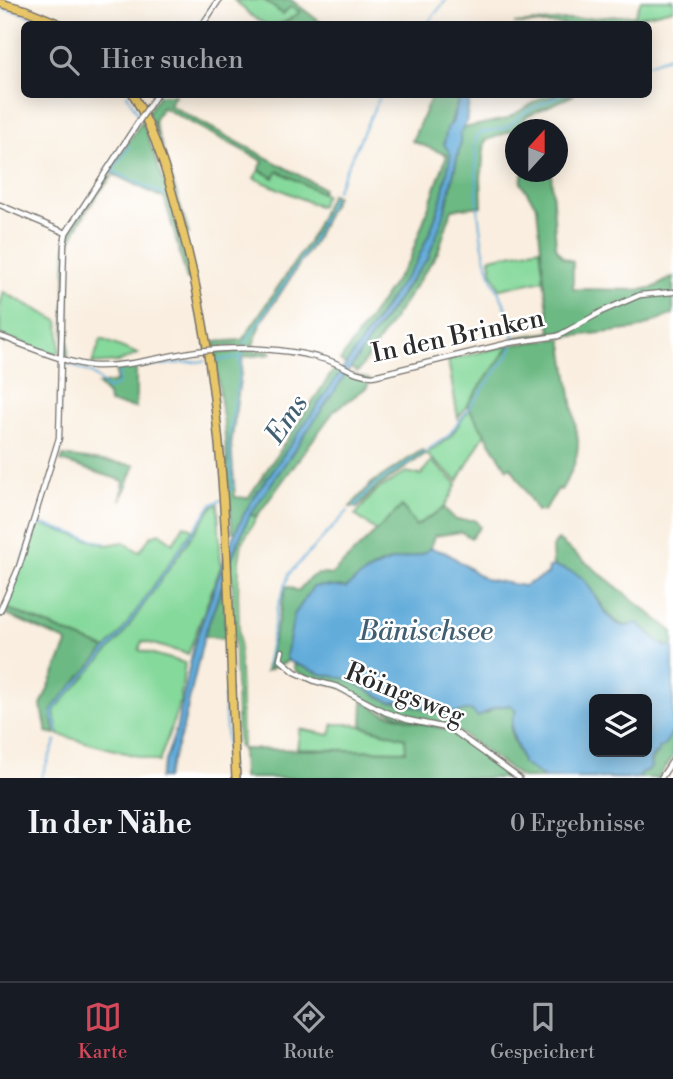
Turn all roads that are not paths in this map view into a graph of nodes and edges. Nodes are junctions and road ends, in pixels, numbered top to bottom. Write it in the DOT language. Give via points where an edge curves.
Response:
graph roads {
  1 [pos="219,0"];
  2 [pos="0,4"];
  3 [pos="53,21"];
  4 [pos="205,21"];
  5 [pos="135,98"];
  6 [pos="154,98"];
  7 [pos="0,205"];
  8 [pos="66,233"];
  9 [pos="673,292"];
  10 [pos="0,337"];
  11 [pos="62,357"];
  12 [pos="0,611"];
  13 [pos="282,650"];
  14 [pos="673,760"];
  15 [pos="236,778"];
  16 [pos="519,778"];
  17 [pos="661,778"];
  1 -- 4 [label="street"];
  2 -- 3 [label="main road"];
  5 -- 15 [label="main road" via="169,183 198,296 214,386 225,501"];
  6 -- 8 [label="street, bridge"];
  7 -- 8 [label="street"];
  8 -- 11 [label="street"];
  9 -- 11 [label="street, In den Brinken, bridge" via="640,295 558,336 509,343 373,376 292,352 256,348 95,366"];
  10 -- 11 [label="street, In den Brinken"];
  11 -- 12 [label="street" via="58,441 19,567"];
  13 -- 16 [label="street, Röingsweg" via="280,659 295,672 396,716 451,729"];
  14 -- 17 [label="street"];
}
